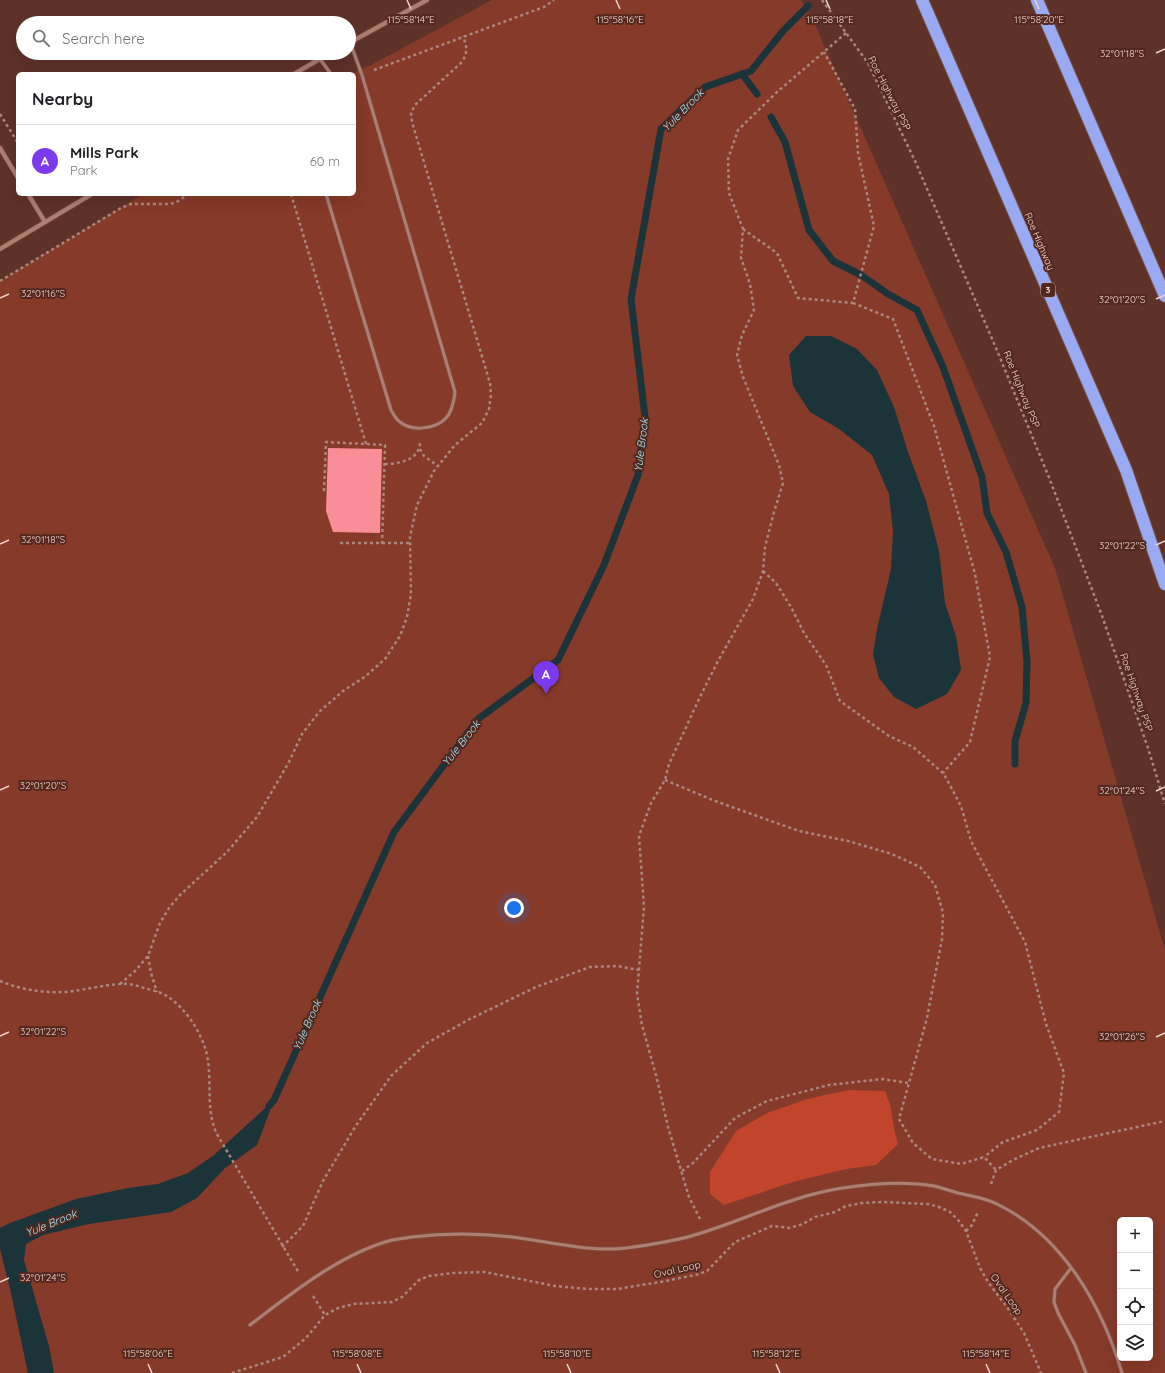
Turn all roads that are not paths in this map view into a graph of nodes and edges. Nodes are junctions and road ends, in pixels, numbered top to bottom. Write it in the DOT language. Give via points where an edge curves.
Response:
graph roads {
  1 [pos="427,0"];
  2 [pos="922,0"];
  3 [pos="1037,0"];
  4 [pos="356,39"];
  5 [pos="356,58"];
  6 [pos="318,60"];
  7 [pos="321,60"];
  8 [pos="297,72"];
  9 [pos="330,72"];
  10 [pos="0,148"];
  11 [pos="16,175"];
  12 [pos="29,196"];
  13 [pos="89,196"];
  14 [pos="327,196"];
  15 [pos="45,222"];
  16 [pos="0,249"];
  17 [pos="1165,296"];
  18 [pos="1165,584"];
  19 [pos="1071,1268"];
  20 [pos="250,1325"];
  21 [pos="1086,1373"];
  22 [pos="1122,1373"];
  1 -- 4 [label="street"];
  2 -- 18 [label="highway, Roe Highway / 3" via="1126,470"];
  3 -- 17 [label="highway"];
  5 -- 14 [label="lane" via="455,392 454,403 446,418 433,427 415,429 400,422 391,410"];
  6 -- 8 [label="street"];
  7 -- 9 [label="lane"];
  10 -- 11 [label="street"];
  12 -- 15 [label="street"];
  13 -- 15 [label="street"];
  15 -- 16 [label="street"];
  19 -- 20 [label="lane" via="1038,1232 995,1203 935,1186 876,1184 812,1195 704,1232 660,1244 591,1248 459,1233 392,1240 344,1260 306,1283"];
  19 -- 21 [label="lane" via="1055,1288 1054,1302"];
  19 -- 22 [label="lane" via="1100,1315"];
}
